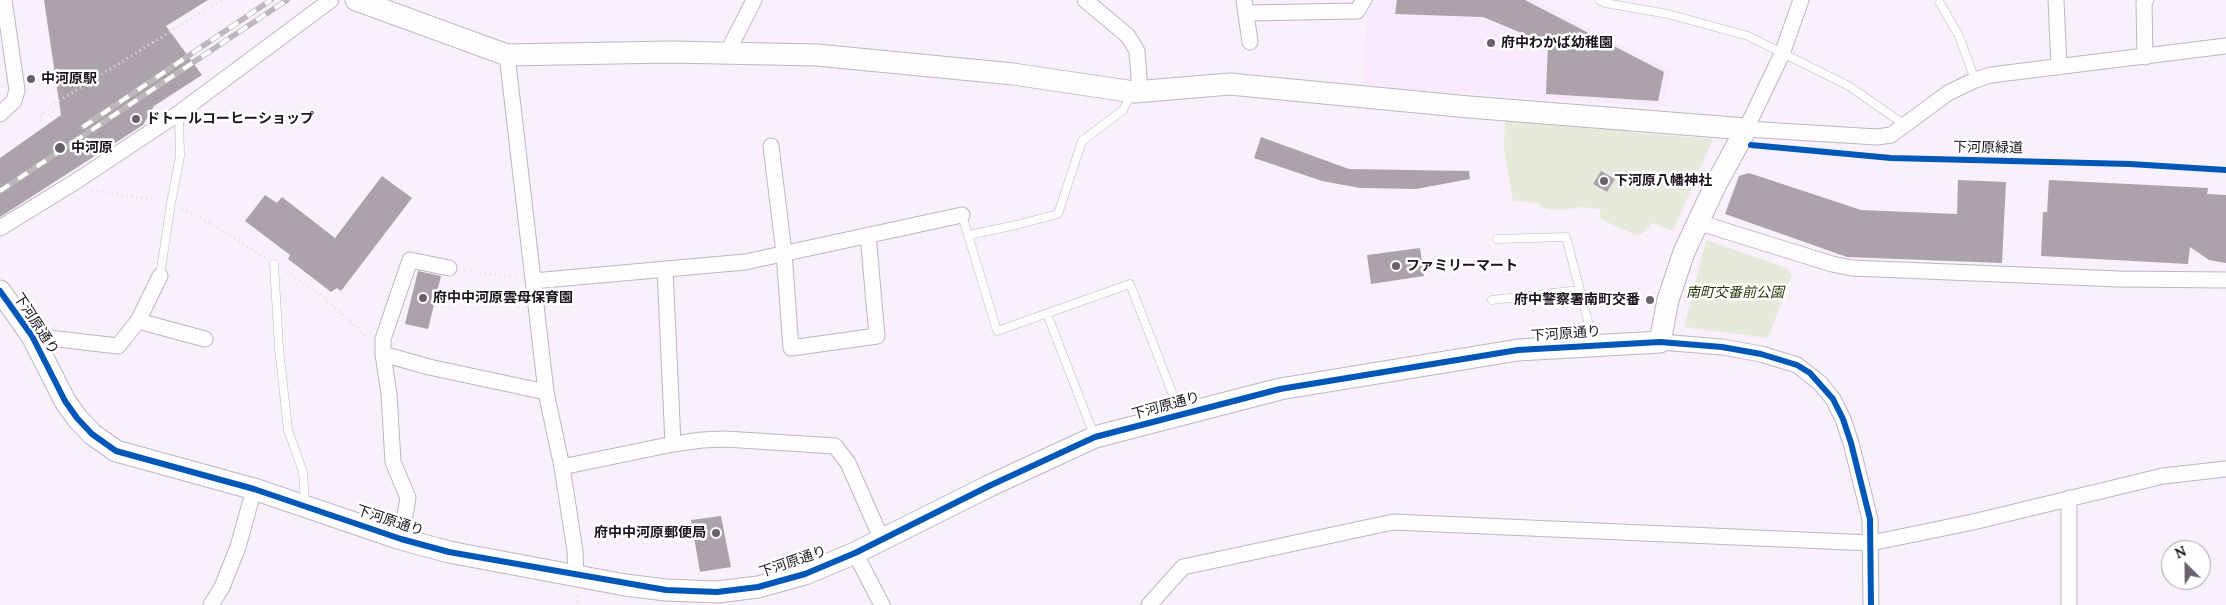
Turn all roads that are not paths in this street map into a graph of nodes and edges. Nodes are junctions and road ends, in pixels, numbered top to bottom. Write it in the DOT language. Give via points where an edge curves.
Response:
graph roads {
  1 [pos="4,0"];
  2 [pos="331,0"];
  3 [pos="356,0"];
  4 [pos="754,0"];
  5 [pos="1085,0"];
  6 [pos="1364,0"];
  7 [pos="1599,0"];
  8 [pos="1802,0"];
  9 [pos="2056,0"];
  10 [pos="2146,0"];
  11 [pos="1940,3"];
  12 [pos="1245,6"];
  13 [pos="1250,42"];
  14 [pos="2226,46"];
  15 [pos="12,47"];
  16 [pos="727,53"];
  17 [pos="1782,54"];
  18 [pos="507,55"];
  19 [pos="2145,57"];
  20 [pos="0,61"];
  21 [pos="2059,67"];
  22 [pos="1975,80"];
  23 [pos="1137,91"];
  24 [pos="180,113"];
  25 [pos="0,114"];
  26 [pos="1905,125"];
  27 [pos="1746,129"];
  28 [pos="771,146"];
  29 [pos="962,215"];
  30 [pos="1697,222"];
  31 [pos="0,228"];
  32 [pos="868,235"];
  33 [pos="969,235"];
  34 [pos="1497,239"];
  35 [pos="784,253"];
  36 [pos="274,264"];
  37 [pos="449,268"];
  38 [pos="665,269"];
  39 [pos="160,276"];
  40 [pos="2226,280"];
  41 [pos="533,281"];
  42 [pos="1579,290"];
  43 [pos="0,291"];
  44 [pos="1492,300"];
  45 [pos="1047,314"];
  46 [pos="138,322"];
  47 [pos="32,336"];
  48 [pos="205,339"];
  49 [pos="1660,342"];
  50 [pos="1594,344"];
  51 [pos="383,354"];
  52 [pos="546,392"];
  53 [pos="1182,416"];
  54 [pos="1095,437"];
  55 [pos="673,444"];
  56 [pos="562,466"];
  57 [pos="2226,469"];
  58 [pos="254,490"];
  59 [pos="2069,498"];
  60 [pos="305,506"];
  61 [pos="402,539"];
  62 [pos="882,540"];
  63 [pos="1871,543"];
  64 [pos="855,553"];
  65 [pos="576,576"];
  66 [pos="211,605"];
  67 [pos="882,605"];
  68 [pos="1150,605"];
  69 [pos="1871,605"];
  70 [pos="2069,605"];
  1 -- 15 [label="street"];
  2 -- 24 [label="street"];
  3 -- 18 [label="street"];
  4 -- 16 [label="street"];
  5 -- 23 [label="street" via="1128,36 1137,51"];
  6 -- 12 [label="street" via="1357,11"];
  7 -- 17 [label="lane" via="1668,14 1748,36"];
  8 -- 17 [label="street"];
  9 -- 21 [label="street"];
  10 -- 19 [label="street"];
  11 -- 22 [label="lane" via="1959,36"];
  12 -- 13 [label="street"];
  14 -- 19 [label="street"];
  15 -- 20 [label="street"];
  15 -- 25 [label="street" via="17,90 14,101"];
  16 -- 18 [label="street"];
  16 -- 23 [label="street" via="817,55 1014,74"];
  17 -- 26 [label="lane" via="1849,86"];
  17 -- 27 [label="street"];
  18 -- 41 [label="street"];
  19 -- 21 [label="street"];
  21 -- 22 [label="street"];
  22 -- 26 [label="street" via="1948,93"];
  23 -- 27 [label="street" via="1230,84"];
  23 -- 33 [label="lane" via="1123,110 1082,141 1058,214"];
  24 -- 31 [label="street"];
  24 -- 39 [label="lane" via="180,156"];
  26 -- 27 [label="street" via="1891,135 1878,137"];
  27 -- 30 [label="street"];
  28 -- 35 [label="street"];
  29 -- 32 [label="street"];
  29 -- 33 [label="lane"];
  30 -- 40 [label="street" via="1852,268"];
  30 -- 49 [label="street" via="1671,291"];
  32 -- 35 [label="street"];
  32 -- 35 [label="street" via="877,336 791,348"];
  33 -- 45 [label="lane" via="997,331"];
  34 -- 42 [label="lane" via="1566,237"];
  35 -- 38 [label="street" via="745,262"];
  36 -- 60 [label="lane" via="288,430 303,472"];
  37 -- 51 [label="street" via="410,260 383,338"];
  38 -- 41 [label="street"];
  38 -- 55 [label="street"];
  39 -- 46 [label="street"];
  41 -- 52 [label="street"];
  42 -- 44 [label="lane"];
  42 -- 50 [label="lane"];
  43 -- 47 [label="street, 下河原通り"];
  45 -- 53 [label="lane" via="1130,284"];
  45 -- 54 [label="lane"];
  46 -- 47 [label="street" via="118,346"];
  46 -- 48 [label="street"];
  47 -- 58 [label="street, 下河原通り" via="65,401 77,418 103,443 116,451"];
  49 -- 50 [label="street, 下河原通り"];
  49 -- 63 [label="street" via="1761,354 1796,365 1815,378 1833,399 1843,419 1870,518"];
  50 -- 53 [label="street, 下河原通り" via="1518,350 1280,389"];
  51 -- 52 [label="street"];
  51 -- 61 [label="street" via="393,462 408,498"];
  52 -- 56 [label="street"];
  53 -- 54 [label="street, 下河原通り"];
  54 -- 62 [label="street, 下河原通り"];
  55 -- 56 [label="street"];
  55 -- 62 [label="street" via="725,439 835,446 848,463"];
  56 -- 65 [label="street"];
  57 -- 59 [label="street" via="2163,476"];
  58 -- 60 [label="street, 下河原通り"];
  58 -- 66 [label="street" via="238,547"];
  59 -- 63 [label="street"];
  59 -- 70 [label="street"];
  60 -- 61 [label="street, 下河原通り"];
  61 -- 65 [label="street, 下河原通り" via="449,552"];
  62 -- 64 [label="street, 下河原通り"];
  63 -- 68 [label="street" via="1393,522 1183,567"];
  63 -- 69 [label="street"];
  64 -- 65 [label="street, 下河原通り" via="804,574 758,587 716,592 666,590"];
  64 -- 67 [label="street"];
}
